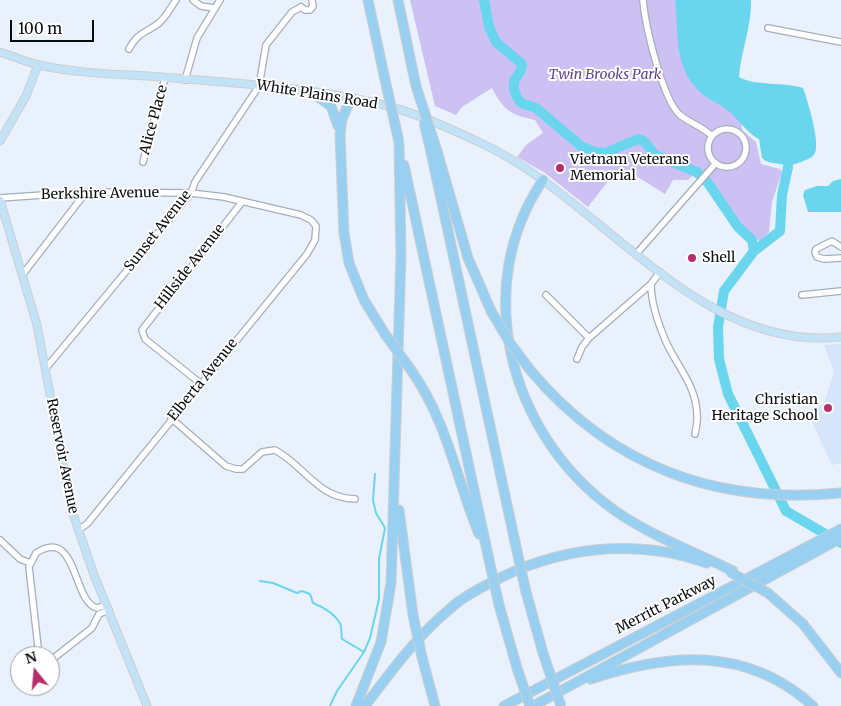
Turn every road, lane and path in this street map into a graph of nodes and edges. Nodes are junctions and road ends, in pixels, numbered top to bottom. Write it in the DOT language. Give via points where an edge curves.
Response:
graph roads {
  1 [pos="176,0"];
  2 [pos="193,0"];
  3 [pos="220,0"];
  4 [pos="302,0"];
  5 [pos="312,0"];
  6 [pos="368,0"];
  7 [pos="398,0"];
  8 [pos="643,0"];
  9 [pos="301,7"];
  10 [pos="214,8"];
  11 [pos="768,28"];
  12 [pos="841,42"];
  13 [pos="128,49"];
  14 [pos="0,52"];
  15 [pos="38,64"];
  16 [pos="165,78"];
  17 [pos="185,80"];
  18 [pos="259,86"];
  19 [pos="311,92"];
  20 [pos="351,98"];
  21 [pos="712,136"];
  22 [pos="0,141"];
  23 [pos="340,141"];
  24 [pos="399,143"];
  25 [pos="434,152"];
  26 [pos="142,162"];
  27 [pos="716,163"];
  28 [pos="543,180"];
  29 [pos="86,192"];
  30 [pos="191,193"];
  31 [pos="0,199"];
  32 [pos="242,202"];
  33 [pos="3,220"];
  34 [pos="315,224"];
  35 [pos="841,247"];
  36 [pos="637,253"];
  37 [pos="841,258"];
  38 [pos="660,272"];
  39 [pos="23,274"];
  40 [pos="651,284"];
  41 [pos="841,291"];
  42 [pos="546,295"];
  43 [pos="802,295"];
  44 [pos="841,337"];
  45 [pos="590,338"];
  46 [pos="577,359"];
  47 [pos="46,368"];
  48 [pos="200,383"];
  49 [pos="172,418"];
  50 [pos="396,432"];
  51 [pos="695,434"];
  52 [pos="841,493"];
  53 [pos="354,499"];
  54 [pos="841,529"];
  55 [pos="78,530"];
  56 [pos="841,538"];
  57 [pos="0,540"];
  58 [pos="825,542"];
  59 [pos="488,555"];
  60 [pos="30,563"];
  61 [pos="732,571"];
  62 [pos="107,607"];
  63 [pos="38,646"];
  64 [pos="60,653"];
  65 [pos="841,673"];
  66 [pos="570,686"];
  67 [pos="147,706"];
  68 [pos="356,706"];
  69 [pos="364,706"];
  70 [pos="435,706"];
  71 [pos="504,706"];
  72 [pos="531,706"];
  73 [pos="562,706"];
  74 [pos="813,706"];
  1 -- 13 [label="street" via="159,22 143,31"];
  2 -- 10 [label="street" via="201,6"];
  3 -- 10 [label="street"];
  4 -- 9 [label="street"];
  5 -- 9 [label="street" via="310,10"];
  6 -- 24 [label="highway, bridge"];
  7 -- 25 [label="highway, bridge"];
  8 -- 21 [label="street" via="646,30 673,105 679,114"];
  9 -- 18 [label="street" via="292,12 266,45"];
  10 -- 17 [label="street" via="197,38"];
  11 -- 12 [label="street"];
  14 -- 15 [label="main road, White Plains Road"];
  15 -- 16 [label="main road, White Plains Road"];
  15 -- 22 [label="main road" via="26,96"];
  16 -- 17 [label="main road, White Plains Road"];
  16 -- 26 [label="street, Alice Place"];
  17 -- 18 [label="main road, White Plains Road"];
  18 -- 19 [label="main road, White Plains Road"];
  18 -- 30 [label="street, Sunset Avenue" via="195,182"];
  19 -- 20 [label="main road, White Plains Road"];
  19 -- 23 [label="highway" via="328,102 334,110"];
  20 -- 23 [label="highway" via="342,119"];
  20 -- 28 [label="main road, White Plains Road" via="406,112 450,129 485,144"];
  21 -- 27 [label="street" via="709,151"];
  21 -- 27 [label="street" via="731,130 742,137 746,149 736,165 724,167"];
  23 -- 59 [label="highway, bridge" via="344,233 349,263 364,300 441,421 468,508"];
  24 -- 50 [label="highway" via="401,255"];
  24 -- 59 [label="highway"];
  25 -- 52 [label="highway, bridge" via="466,252 490,311 531,371 575,416 627,454 694,482 792,496"];
  25 -- 73 [label="highway, bridge" via="526,592"];
  27 -- 36 [label="street"];
  28 -- 36 [label="main road, White Plains Road"];
  28 -- 61 [label="highway" via="516,239 506,291 510,349 531,412 565,466 603,502 629,520"];
  29 -- 30 [label="street, Berkshire Avenue"];
  29 -- 31 [label="street, Berkshire Avenue"];
  29 -- 39 [label="street"];
  30 -- 32 [label="street, Berkshire Avenue"];
  30 -- 47 [label="street, Sunset Avenue"];
  31 -- 33 [label="main road, Reservoir Avenue"];
  32 -- 34 [label="street, Berkshire Avenue" via="301,215"];
  32 -- 48 [label="street, Hillside Avenue" via="143,327 145,339"];
  33 -- 39 [label="main road, Reservoir Avenue"];
  34 -- 48 [label="street, Elberta Avenue" via="316,236 307,254"];
  35 -- 37 [label="street" via="832,242 814,252 824,259"];
  36 -- 38 [label="main road, White Plains Road"];
  38 -- 40 [label="street"];
  38 -- 44 [label="main road, White Plains Road" via="707,305 737,320 793,336"];
  39 -- 47 [label="main road, Reservoir Avenue"];
  40 -- 45 [label="street"];
  40 -- 51 [label="street" via="665,337 695,402"];
  41 -- 43 [label="street"];
  42 -- 45 [label="street"];
  45 -- 46 [label="street"];
  47 -- 55 [label="main road, Reservoir Avenue" via="65,479"];
  48 -- 49 [label="street, Elberta Avenue"];
  49 -- 53 [label="street" via="229,467 243,469 262,452 275,450 326,492"];
  49 -- 55 [label="street, Elberta Avenue" via="87,524"];
  50 -- 68 [label="highway" via="392,567 387,617 381,642"];
  50 -- 70 [label="highway, bridge" via="401,534 413,615"];
  54 -- 58 [label="highway, Merritt Parkway"];
  55 -- 62 [label="main road, Reservoir Avenue"];
  56 -- 58 [label="highway, Merritt Parkway"];
  57 -- 60 [label="street" via="20,559"];
  58 -- 66 [label="highway, Merritt Parkway"];
  58 -- 71 [label="highway, Merritt Parkway"];
  59 -- 72 [label="highway, bridge" via="499,606"];
  60 -- 62 [label="street" via="41,550 61,550 70,561 88,603 97,608"];
  60 -- 63 [label="street"];
  61 -- 65 [label="highway, bridge" via="768,594 804,624"];
  61 -- 69 [label="highway" via="679,555 632,548 591,550 534,563 508,573 454,605 411,645"];
  62 -- 64 [label="street" via="92,628"];
  62 -- 67 [label="main road, Reservoir Avenue"];
  66 -- 72 [label="highway, Merritt Parkway"];
  66 -- 74 [label="highway" via="645,663 710,660 772,677"];
}
